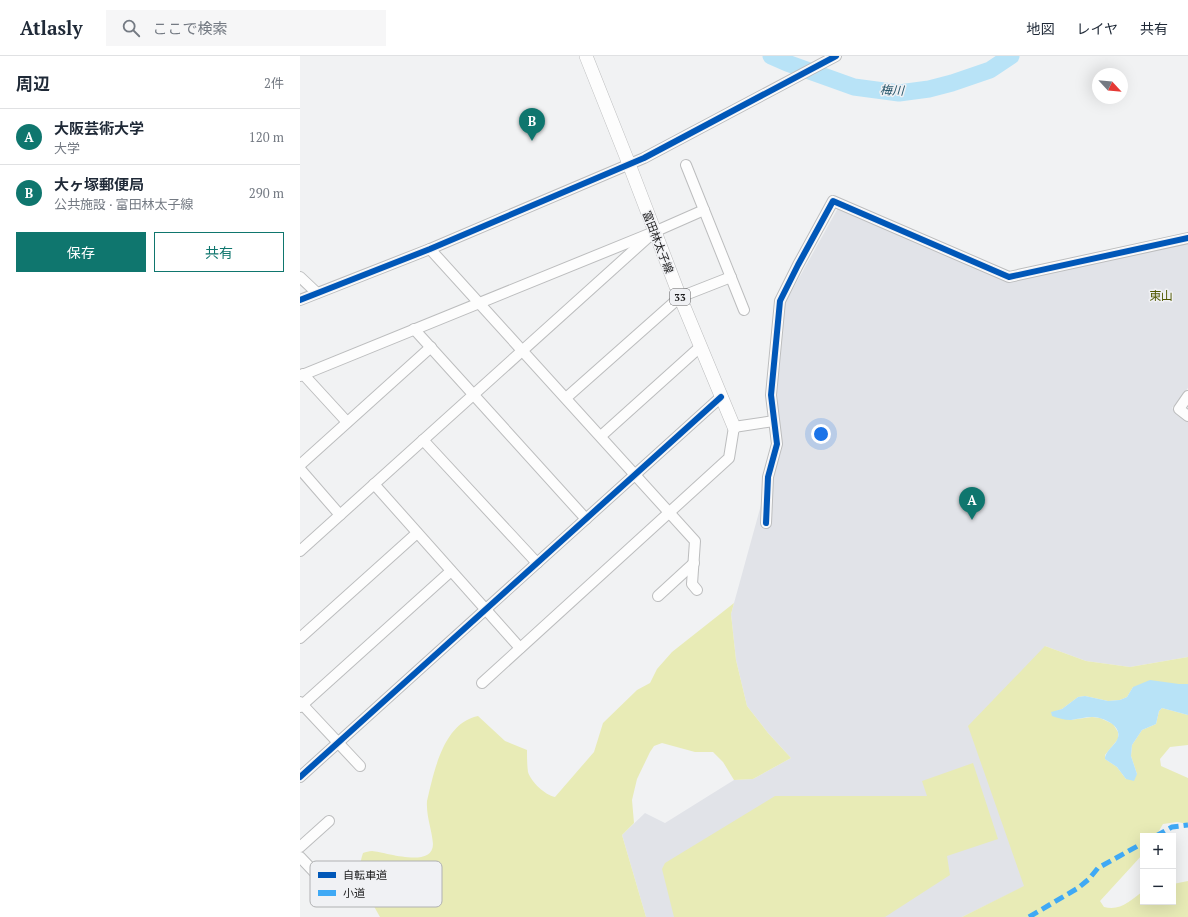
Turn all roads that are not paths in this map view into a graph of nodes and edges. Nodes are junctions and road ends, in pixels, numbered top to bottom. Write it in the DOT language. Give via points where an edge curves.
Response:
graph roads {
  1 [pos="586,56"];
  2 [pos="836,56"];
  3 [pos="630,164"];
  4 [pos="686,165"];
  5 [pos="704,210"];
  6 [pos="654,232"];
  7 [pos="1188,238"];
  8 [pos="430,249"];
  9 [pos="300,277"];
  10 [pos="730,277"];
  11 [pos="317,293"];
  12 [pos="680,297"];
  13 [pos="300,300"];
  14 [pos="480,303"];
  15 [pos="744,310"];
  16 [pos="414,329"];
  17 [pos="430,347"];
  18 [pos="700,347"];
  19 [pos="523,350"];
  20 [pos="302,375"];
  21 [pos="474,394"];
  22 [pos="1188,396"];
  23 [pos="721,397"];
  24 [pos="566,398"];
  25 [pos="1188,416"];
  26 [pos="774,421"];
  27 [pos="348,422"];
  28 [pos="734,427"];
  29 [pos="600,436"];
  30 [pos="423,440"];
  31 [pos="300,465"];
  32 [pos="300,469"];
  33 [pos="635,474"];
  34 [pos="374,484"];
  35 [pos="670,513"];
  36 [pos="340,515"];
  37 [pos="586,519"];
  38 [pos="766,523"];
  39 [pos="417,534"];
  40 [pos="300,551"];
  41 [pos="537,563"];
  42 [pos="694,563"];
  43 [pos="451,571"];
  44 [pos="697,590"];
  45 [pos="658,596"];
  46 [pos="485,609"];
  47 [pos="300,638"];
  48 [pos="520,648"];
  49 [pos="482,683"];
  50 [pos="301,704"];
  51 [pos="337,743"];
  52 [pos="360,766"];
  53 [pos="300,777"];
  54 [pos="329,821"];
  55 [pos="300,847"];
  56 [pos="300,856"];
  57 [pos="310,867"];
  1 -- 3 [label="main road, 富田林太子線 / 33"];
  2 -- 3 [label="street"];
  3 -- 6 [label="main road, 富田林太子線 / 33"];
  3 -- 8 [label="street"];
  4 -- 5 [label="street"];
  5 -- 6 [label="street"];
  5 -- 10 [label="street"];
  6 -- 12 [label="main road, 富田林太子線 / 33"];
  6 -- 14 [label="street"];
  6 -- 19 [label="street"];
  7 -- 26 [label="street" via="1009,277 833,201 780,301 771,395"];
  8 -- 11 [label="street"];
  8 -- 14 [label="street"];
  9 -- 11 [label="street"];
  10 -- 12 [label="street"];
  10 -- 15 [label="street"];
  11 -- 13 [label="street"];
  12 -- 18 [label="main road, 富田林太子線 / 33"];
  12 -- 24 [label="street"];
  14 -- 16 [label="street"];
  14 -- 19 [label="street"];
  16 -- 17 [label="street"];
  16 -- 20 [label="street"];
  17 -- 21 [label="street"];
  17 -- 27 [label="street"];
  18 -- 23 [label="main road, 富田林太子線 / 33"];
  18 -- 29 [label="street"];
  19 -- 21 [label="street"];
  19 -- 24 [label="street"];
  20 -- 27 [label="street"];
  21 -- 30 [label="street"];
  21 -- 37 [label="street"];
  22 -- 25 [label="street" via="1178,408"];
  23 -- 28 [label="main road, 富田林太子線 / 33"];
  23 -- 33 [label="street"];
  24 -- 29 [label="street"];
  26 -- 28 [label="street"];
  26 -- 38 [label="street" via="777,444 768,477"];
  27 -- 31 [label="street"];
  28 -- 35 [label="street" via="729,458"];
  29 -- 33 [label="street"];
  30 -- 34 [label="street"];
  30 -- 41 [label="street"];
  32 -- 36 [label="street"];
  33 -- 35 [label="street"];
  33 -- 37 [label="street"];
  34 -- 36 [label="street"];
  34 -- 39 [label="street"];
  35 -- 42 [label="street" via="695,541"];
  35 -- 48 [label="street"];
  36 -- 40 [label="street"];
  37 -- 41 [label="street"];
  39 -- 43 [label="street"];
  39 -- 47 [label="street"];
  41 -- 46 [label="street"];
  42 -- 44 [label="street" via="692,584"];
  42 -- 45 [label="street"];
  43 -- 46 [label="street"];
  43 -- 50 [label="street"];
  46 -- 48 [label="street"];
  46 -- 51 [label="street"];
  48 -- 49 [label="street"];
  50 -- 51 [label="street"];
  51 -- 52 [label="street"];
  51 -- 53 [label="street"];
  54 -- 55 [label="street"];
  56 -- 57 [label="street"];
}
